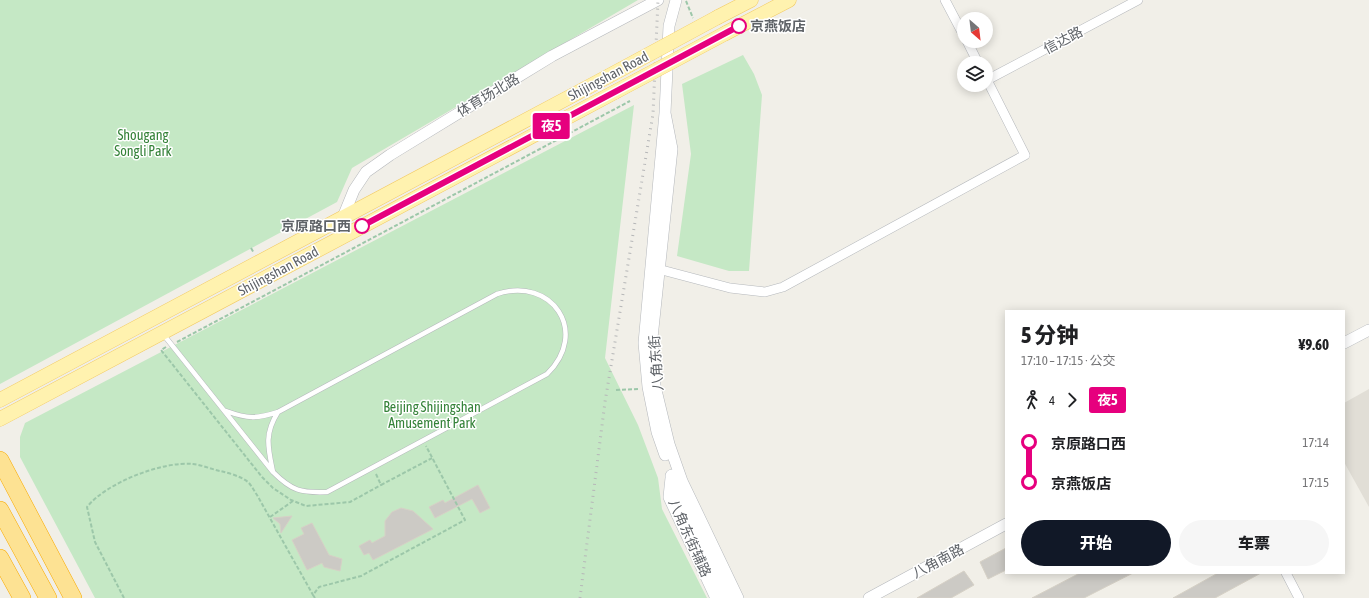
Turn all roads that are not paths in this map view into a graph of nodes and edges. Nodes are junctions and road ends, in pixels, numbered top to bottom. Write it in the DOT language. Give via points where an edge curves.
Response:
graph roads {
  1 [pos="658,0"];
  2 [pos="676,0"];
  3 [pos="751,0"];
  4 [pos="789,0"];
  5 [pos="945,0"];
  6 [pos="1138,0"];
  7 [pos="957,23"];
  8 [pos="993,76"];
  9 [pos="993,91"];
  10 [pos="665,112"];
  11 [pos="343,217"];
  12 [pos="658,270"];
  13 [pos="1369,330"];
  14 [pos="162,333"];
  15 [pos="1345,342"];
  16 [pos="0,400"];
  17 [pos="224,410"];
  18 [pos="278,412"];
  19 [pos="0,420"];
  20 [pos="0,460"];
  21 [pos="273,472"];
  22 [pos="672,476"];
  23 [pos="0,510"];
  24 [pos="1005,525"];
  25 [pos="0,558"];
  26 [pos="1287,574"];
  27 [pos="22,598"];
  28 [pos="48,598"];
  29 [pos="74,598"];
  30 [pos="717,598"];
  31 [pos="728,598"];
  32 [pos="738,598"];
  33 [pos="869,598"];
  34 [pos="1299,598"];
  1 -- 11 [label="street, 体育场北路" via="552,56 390,155 366,172 354,190"];
  2 -- 10 [label="street, 八角东街" via="669,26"];
  3 -- 11 [label="main road, Shijingshan Road, bridge"];
  4 -- 14 [label="main road, Shijingshan Road, bridge"];
  5 -- 7 [label="street"];
  6 -- 8 [label="street, 信达路"];
  9 -- 12 [label="street" via="1025,155 784,287 765,292 730,288"];
  10 -- 12 [label="street, 八角东街" via="672,149"];
  10 -- 22 [label="street, 八角东街" via="644,343 648,387 657,432"];
  11 -- 16 [label="main road, Shijingshan Road"];
  12 -- 32 [label="street, 八角东街" via="652,338 656,386 669,444 682,481"];
  13 -- 15 [label="street"];
  14 -- 17 [label="lane"];
  14 -- 19 [label="main road, Shijingshan Road"];
  17 -- 18 [label="lane" via="239,416 259,418"];
  17 -- 21 [label="lane"];
  18 -- 21 [label="lane" via="271,423 268,438 268,452"];
  18 -- 21 [label="lane" via="497,294 509,290 533,292 550,300 559,310 565,326 566,340 562,355 547,374 327,492 302,493 282,481"];
  20 -- 29 [label="highway"];
  22 -- 30 [label="main road, 八角东街辅路" via="670,497"];
  22 -- 31 [label="main road, 八角东街"];
  23 -- 28 [label="highway"];
  24 -- 33 [label="street, 八角南路"];
  25 -- 27 [label="highway"];
  26 -- 34 [label="street"];
}
